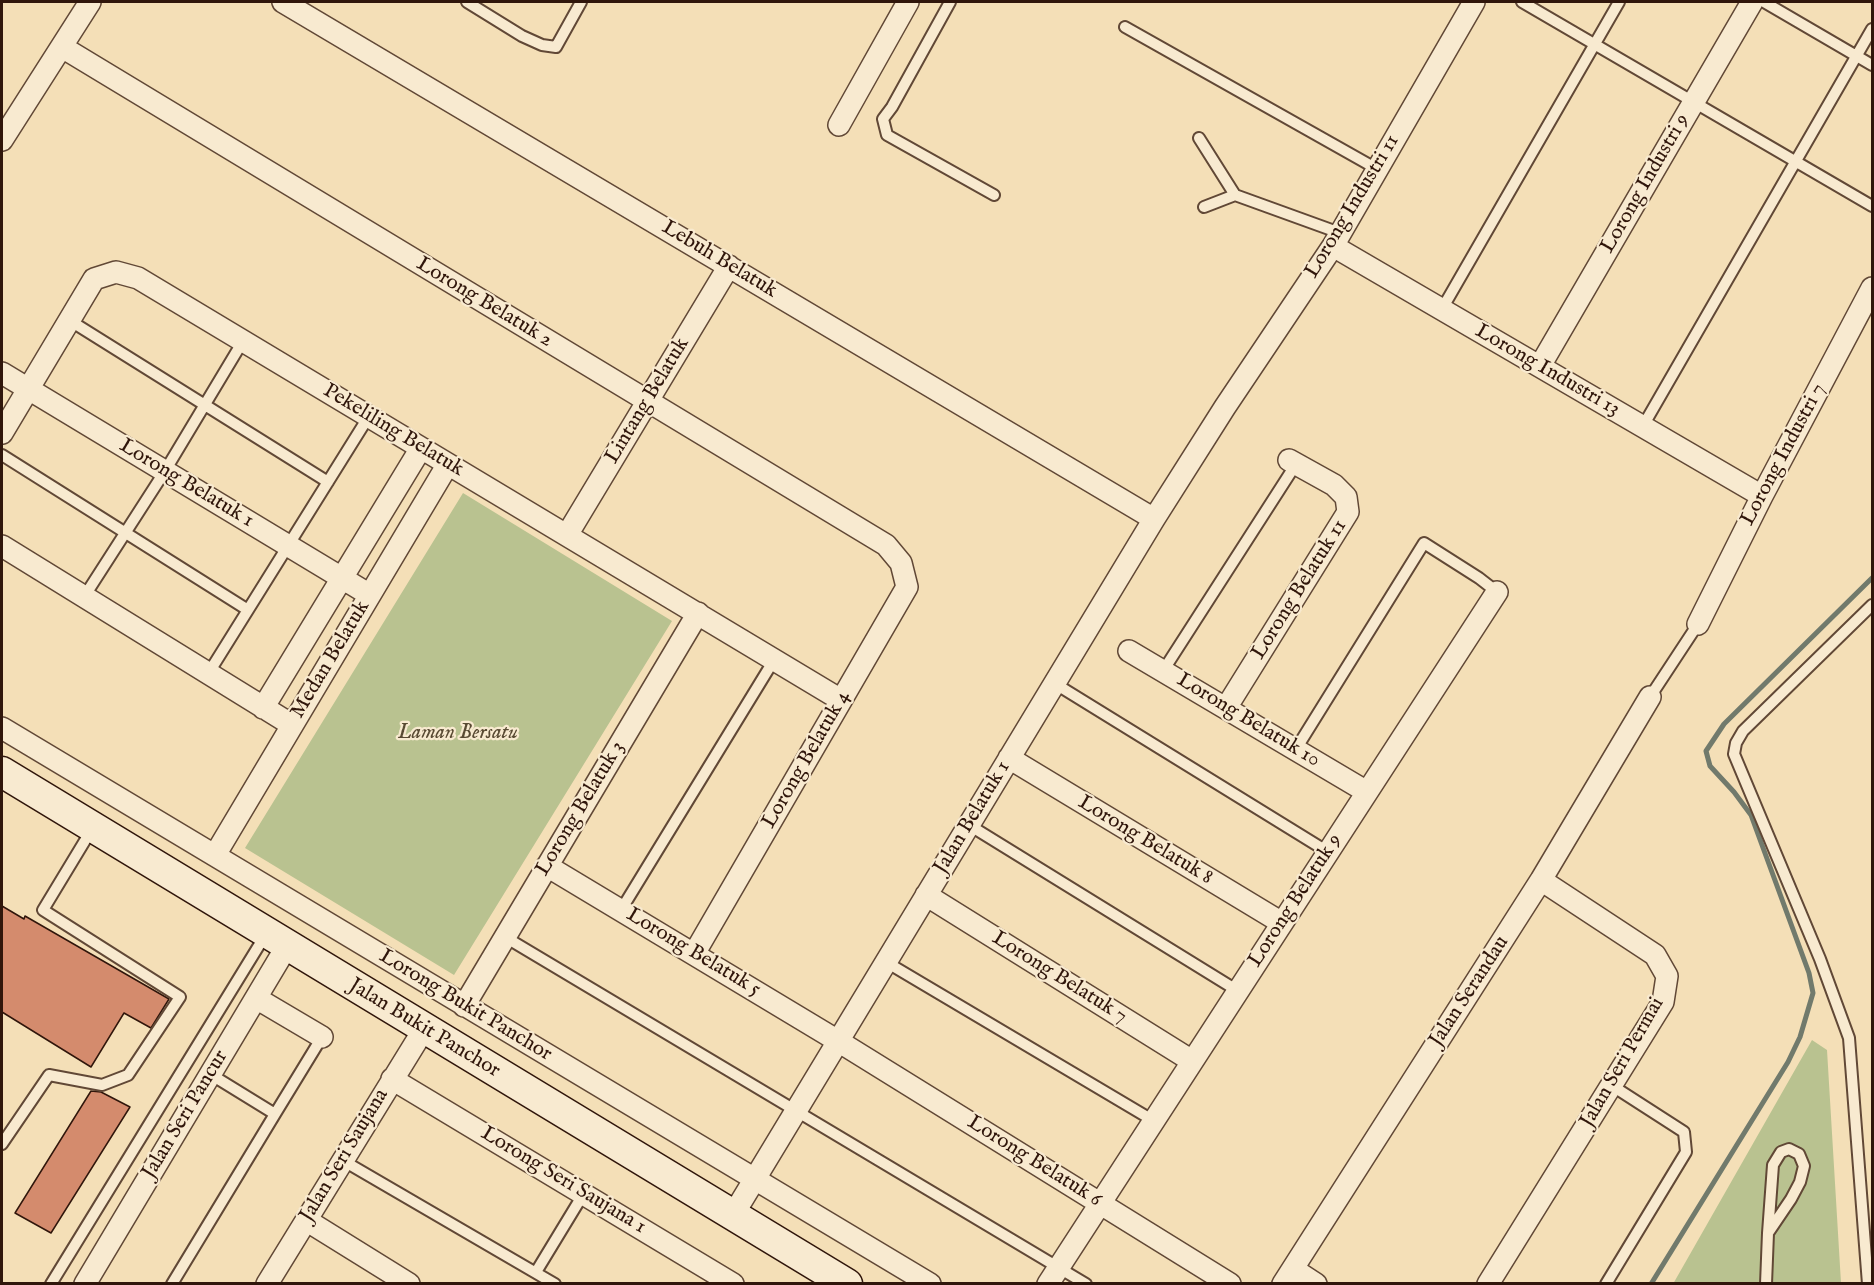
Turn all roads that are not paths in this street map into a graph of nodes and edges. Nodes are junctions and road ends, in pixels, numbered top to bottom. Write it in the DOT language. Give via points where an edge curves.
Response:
graph roads {
  1 [pos="90,2"];
  2 [pos="284,2"];
  3 [pos="467,2"];
  4 [pos="581,2"];
  5 [pos="908,2"];
  6 [pos="950,2"];
  7 [pos="1474,2"];
  8 [pos="1521,2"];
  9 [pos="1619,2"];
  10 [pos="1752,2"];
  11 [pos="1764,2"];
  12 [pos="1125,27"];
  13 [pos="1872,29"];
  14 [pos="1595,44"];
  15 [pos="62,47"];
  16 [pos="1857,56"];
  17 [pos="1872,64"];
  18 [pos="1694,102"];
  19 [pos="839,125"];
  20 [pos="1199,138"];
  21 [pos="2,140"];
  22 [pos="1796,161"];
  23 [pos="1377,169"];
  24 [pos="994,195"];
  25 [pos="1235,195"];
  26 [pos="1872,206"];
  27 [pos="1204,207"];
  28 [pos="1336,239"];
  29 [pos="729,266"];
  30 [pos="1872,288"];
  31 [pos="1442,309"];
  32 [pos="69,320"];
  33 [pos="243,341"];
  34 [pos="1540,366"];
  35 [pos="2,373"];
  36 [pos="28,389"];
  37 [pos="647,401"];
  38 [pos="204,405"];
  39 [pos="1220,415"];
  40 [pos="369,416"];
  41 [pos="1643,426"];
  42 [pos="2,433"];
  43 [pos="422,448"];
  44 [pos="2,455"];
  45 [pos="1293,462"];
  46 [pos="448,464"];
  47 [pos="165,471"];
  48 [pos="328,482"];
  49 [pos="1762,496"];
  50 [pos="1154,519"];
  51 [pos="124,533"];
  52 [pos="567,535"];
  53 [pos="2,546"];
  54 [pos="288,546"];
  55 [pos="901,563"];
  56 [pos="342,578"];
  57 [pos="1497,592"];
  58 [pos="370,595"];
  59 [pos="84,597"];
  60 [pos="1872,604"];
  61 [pos="248,610"];
  62 [pos="698,614"];
  63 [pos="1698,624"];
  64 [pos="1129,651"];
  65 [pos="774,660"];
  66 [pos="1163,671"];
  67 [pos="208,674"];
  68 [pos="1054,683"];
  69 [pos="1650,697"];
  70 [pos="842,700"];
  71 [pos="263,708"];
  72 [pos="1226,708"];
  73 [pos="292,725"];
  74 [pos="2,728"];
  75 [pos="1296,749"];
  76 [pos="1009,758"];
  77 [pos="2,772"];
  78 [pos="1367,792"];
  79 [pos="969,825"];
  80 [pos="92,829"];
  81 [pos="1328,852"];
  82 [pos="214,855"];
  83 [pos="547,866"];
  84 [pos="1541,880"];
  85 [pos="926,895"];
  86 [pos="621,910"];
  87 [pos="1282,923"];
  88 [pos="505,937"];
  89 [pos="276,940"];
  90 [pos="694,954"];
  91 [pos="886,962"];
  92 [pos="1238,991"];
  93 [pos="256,998"];
  94 [pos="464,1006"];
  95 [pos="424,1029"];
  96 [pos="322,1036"];
  97 [pos="838,1041"];
  98 [pos="1192,1061"];
  99 [pos="210,1074"];
  100 [pos="392,1079"];
  101 [pos="1611,1085"];
  102 [pos="796,1110"];
  103 [pos="275,1114"];
  104 [pos="1154,1121"];
  105 [pos="2,1144"];
  106 [pos="342,1160"];
  107 [pos="755,1179"];
  108 [pos="584,1193"];
  109 [pos="1100,1203"];
  110 [pos="733,1215"];
  111 [pos="306,1220"];
  112 [pos="1768,1233"];
  113 [pos="536,1272"];
  114 [pos="1053,1275"];
  115 [pos="1288,1276"];
  116 [pos="51,1284"];
  117 [pos="85,1284"];
  118 [pos="172,1284"];
  119 [pos="267,1284"];
  120 [pos="409,1284"];
  121 [pos="555,1284"];
  122 [pos="733,1284"];
  123 [pos="847,1284"];
  124 [pos="930,1284"];
  125 [pos="1086,1284"];
  126 [pos="1230,1284"];
  127 [pos="1316,1284"];
  128 [pos="1488,1284"];
  129 [pos="1606,1284"];
  130 [pos="1766,1284"];
  131 [pos="1869,1284"];
  1 -- 15 [label="street"];
  2 -- 29 [label="street, Lebuh Belatuk"];
  3 -- 4 [label="lane" via="522,36 556,47"];
  5 -- 19 [label="street"];
  6 -- 24 [label="lane" via="883,119 887,135"];
  7 -- 23 [label="street, Lorong Industri 11"];
  8 -- 14 [label="lane"];
  9 -- 14 [label="lane"];
  10 -- 18 [label="street, Lorong Industri 9"];
  11 -- 16 [label="lane"];
  12 -- 23 [label="lane"];
  13 -- 16 [label="lane"];
  14 -- 18 [label="lane"];
  14 -- 31 [label="lane"];
  15 -- 21 [label="street"];
  15 -- 37 [label="street, Lorong Belatuk 2"];
  16 -- 17 [label="lane"];
  16 -- 22 [label="lane"];
  18 -- 22 [label="lane"];
  18 -- 34 [label="street, Lorong Industri 9"];
  20 -- 25 [label="lane"];
  22 -- 26 [label="lane"];
  22 -- 41 [label="lane"];
  23 -- 28 [label="street, Lorong Industri 11"];
  25 -- 27 [label="lane"];
  25 -- 28 [label="lane"];
  28 -- 31 [label="street, Lorong Industri 13"];
  28 -- 39 [label="street, Lorong Industri 11"];
  29 -- 37 [label="street, Lintang Belatuk"];
  29 -- 50 [label="street, Lebuh Belatuk"];
  30 -- 49 [label="street, Lorong Industri 7"];
  31 -- 34 [label="street, Lorong Industri 13"];
  32 -- 33 [label="street, Pekeliling Belatuk" via="94,279 116,272 138,278"];
  32 -- 36 [label="street, Pekeliling Belatuk"];
  32 -- 38 [label="lane"];
  33 -- 38 [label="lane"];
  33 -- 40 [label="street, Pekeliling Belatuk"];
  34 -- 41 [label="street, Lorong Industri 13"];
  35 -- 36 [label="street, Lorong Belatuk 1"];
  36 -- 42 [label="street, Pekeliling Belatuk"];
  36 -- 47 [label="street, Lorong Belatuk 1"];
  37 -- 52 [label="street, Lintang Belatuk"];
  37 -- 55 [label="street, Lorong Belatuk 2" via="886,545"];
  38 -- 47 [label="lane"];
  38 -- 48 [label="lane"];
  39 -- 50 [label="street, Jalan Belatuk 1"];
  40 -- 43 [label="street, Pekeliling Belatuk"];
  40 -- 48 [label="lane"];
  41 -- 49 [label="street, Lorong Industri 13"];
  43 -- 46 [label="street, Pekeliling Belatuk"];
  43 -- 56 [label="street, Medan Belatuk"];
  44 -- 51 [label="lane"];
  45 -- 66 [label="lane"];
  45 -- 72 [label="street, Lorong Belatuk 11" via="1334,485 1346,497 1348,512"];
  46 -- 52 [label="street, Pekeliling Belatuk"];
  46 -- 58 [label="street, Medan Belatuk"];
  47 -- 51 [label="lane"];
  47 -- 54 [label="street, Lorong Belatuk 1"];
  48 -- 54 [label="lane"];
  49 -- 63 [label="street, Lorong Industri 7"];
  50 -- 68 [label="street, Jalan Belatuk 1"];
  51 -- 59 [label="lane"];
  51 -- 61 [label="lane"];
  52 -- 62 [label="street, Pekeliling Belatuk"];
  53 -- 59 [label="street"];
  54 -- 56 [label="street, Lorong Belatuk 1"];
  54 -- 61 [label="lane"];
  55 -- 70 [label="street, Lorong Belatuk 4" via="907,587"];
  56 -- 58 [label="street, Lorong Belatuk 1"];
  56 -- 71 [label="street, Medan Belatuk"];
  57 -- 75 [label="lane, Lorong Belatuk 9" via="1424,543"];
  57 -- 78 [label="street, Lorong Belatuk 9"];
  58 -- 73 [label="street, Medan Belatuk"];
  59 -- 67 [label="street"];
  60 -- 131 [label="lane" via="1743,731 1734,754 1849,1038"];
  61 -- 67 [label="lane"];
  62 -- 65 [label="street, Pekeliling Belatuk"];
  62 -- 83 [label="street, Lorong Belatuk 3"];
  63 -- 69 [label="lane"];
  64 -- 66 [label="street, Lorong Belatuk 10"];
  65 -- 70 [label="street, Pekeliling Belatuk"];
  65 -- 86 [label="lane"];
  66 -- 72 [label="street, Lorong Belatuk 10"];
  67 -- 71 [label="street"];
  68 -- 76 [label="street, Jalan Belatuk 1"];
  68 -- 81 [label="lane"];
  69 -- 84 [label="street, Jalan Serandau"];
  70 -- 90 [label="street, Lorong Belatuk 4"];
  71 -- 73 [label="street"];
  72 -- 75 [label="street, Lorong Belatuk 10"];
  73 -- 82 [label="street, Medan Belatuk"];
  74 -- 82 [label="street, Lorong Bukit Panchor"];
  75 -- 78 [label="street, Lorong Belatuk 10"];
  76 -- 79 [label="street, Jalan Belatuk 1"];
  76 -- 87 [label="street, Lorong Belatuk 8"];
  77 -- 80 [label="main road, Jalan Bukit Panchor"];
  78 -- 81 [label="street, Lorong Belatuk 9"];
  79 -- 85 [label="street, Jalan Belatuk 1"];
  79 -- 92 [label="lane"];
  80 -- 89 [label="main road, Jalan Bukit Panchor"];
  80 -- 105 [label="lane" via="43,910 180,997 128,1076 102,1085 49,1075"];
  81 -- 87 [label="street, Lorong Belatuk 9"];
  82 -- 94 [label="street, Lorong Bukit Panchor"];
  83 -- 86 [label="street, Lorong Belatuk 5"];
  83 -- 88 [label="street, Lorong Belatuk 3"];
  84 -- 101 [label="street, Jalan Seri Permai" via="1655,955 1667,976 1663,1002"];
  84 -- 115 [label="street, Jalan Serandau"];
  85 -- 91 [label="street, Jalan Belatuk 1"];
  85 -- 98 [label="street, Lorong Belatuk 7"];
  86 -- 90 [label="street, Lorong Belatuk 5"];
  87 -- 92 [label="street, Lorong Belatuk 9"];
  88 -- 94 [label="street, Lorong Belatuk 3"];
  88 -- 102 [label="lane"];
  89 -- 93 [label="street, Jalan Seri Pancur"];
  89 -- 95 [label="main road, Jalan Bukit Panchor"];
  89 -- 116 [label="lane"];
  90 -- 97 [label="street, Lorong Belatuk 5"];
  91 -- 97 [label="street, Jalan Belatuk 1"];
  91 -- 104 [label="lane"];
  92 -- 98 [label="street, Lorong Belatuk 9"];
  93 -- 96 [label="street"];
  93 -- 99 [label="street, Jalan Seri Pancur"];
  94 -- 107 [label="street, Lorong Bukit Panchor"];
  95 -- 100 [label="street, Jalan Seri Saujana"];
  95 -- 110 [label="main road, Jalan Bukit Panchor"];
  96 -- 103 [label="lane"];
  97 -- 102 [label="street, Jalan Belatuk 1"];
  97 -- 109 [label="street, Lorong Belatuk 6"];
  98 -- 104 [label="street, Lorong Belatuk 9"];
  99 -- 103 [label="lane"];
  99 -- 117 [label="street, Jalan Seri Pancur"];
  100 -- 106 [label="street, Jalan Seri Saujana"];
  100 -- 108 [label="street, Lorong Seri Saujana 1"];
  101 -- 128 [label="street, Jalan Seri Permai"];
  101 -- 129 [label="lane" via="1684,1132 1686,1152"];
  102 -- 107 [label="street, Jalan Belatuk 1"];
  102 -- 114 [label="lane"];
  103 -- 118 [label="lane"];
  104 -- 109 [label="street, Lorong Belatuk 9"];
  106 -- 111 [label="street, Jalan Seri Saujana"];
  106 -- 113 [label="lane"];
  107 -- 110 [label="street, Jalan Belatuk 1"];
  107 -- 124 [label="street, Lorong Bukit Panchor"];
  108 -- 113 [label="lane"];
  108 -- 122 [label="street, Lorong Seri Saujana 1"];
  109 -- 114 [label="street, Lorong Belatuk 9"];
  109 -- 126 [label="street, Lorong Belatuk 6"];
  110 -- 123 [label="main road, Jalan Bukit Panchor"];
  111 -- 119 [label="street, Jalan Seri Saujana"];
  111 -- 120 [label="street"];
  112 -- 112 [label="lane" via="1773,1166 1781,1152 1789,1149 1799,1154 1804,1166 1791,1199"];
  112 -- 130 [label="lane"];
  113 -- 121 [label="lane"];
  114 -- 125 [label="lane"];
  115 -- 127 [label="street"];
}
